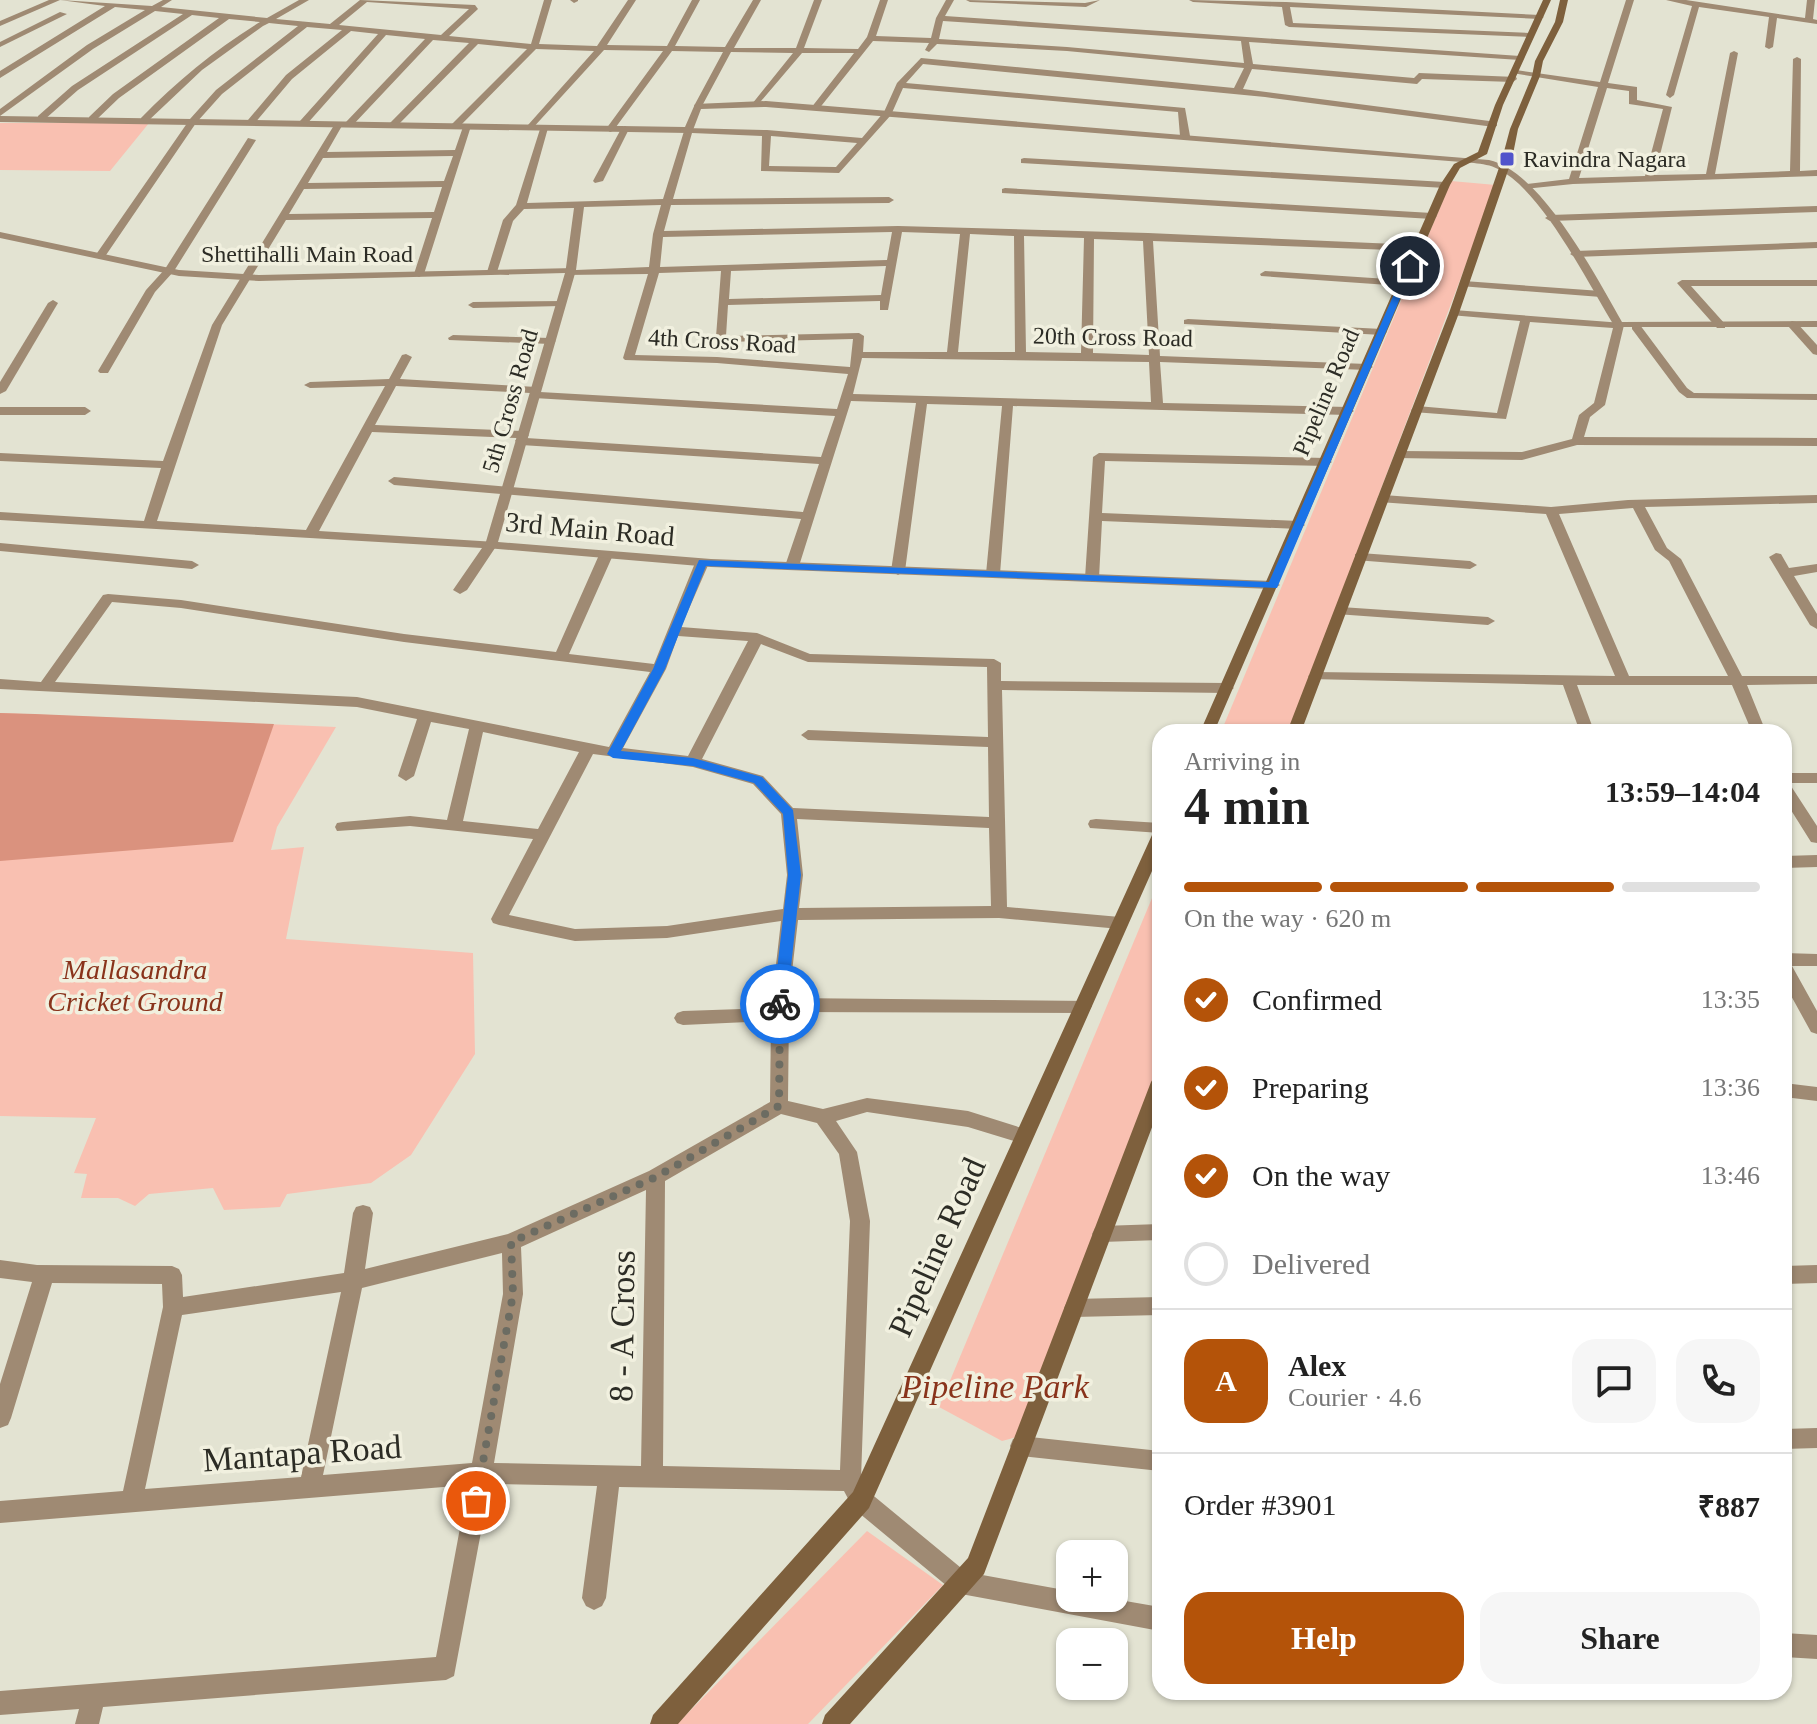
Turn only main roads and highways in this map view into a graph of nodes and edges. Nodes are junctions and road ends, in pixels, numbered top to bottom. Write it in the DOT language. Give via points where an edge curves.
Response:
graph roads {
  1 [pos="1547,0"];
  2 [pos="1564,0"];
  3 [pos="1211,724"];
  4 [pos="1297,724"];
  5 [pos="1152,853"];
  6 [pos="1152,1116"];
  7 [pos="662,1724"];
  8 [pos="834,1724"];
  1 -- 3 [label="main road, Pipeline Road" via="1482,154 1457,166 1445,185"];
  2 -- 4 [label="main road" via="1514,129 1454,313"];
  5 -- 7 [label="main road, Pipeline Road" via="855,1490"];
  6 -- 8 [label="main road" via="976,1566"];
}
